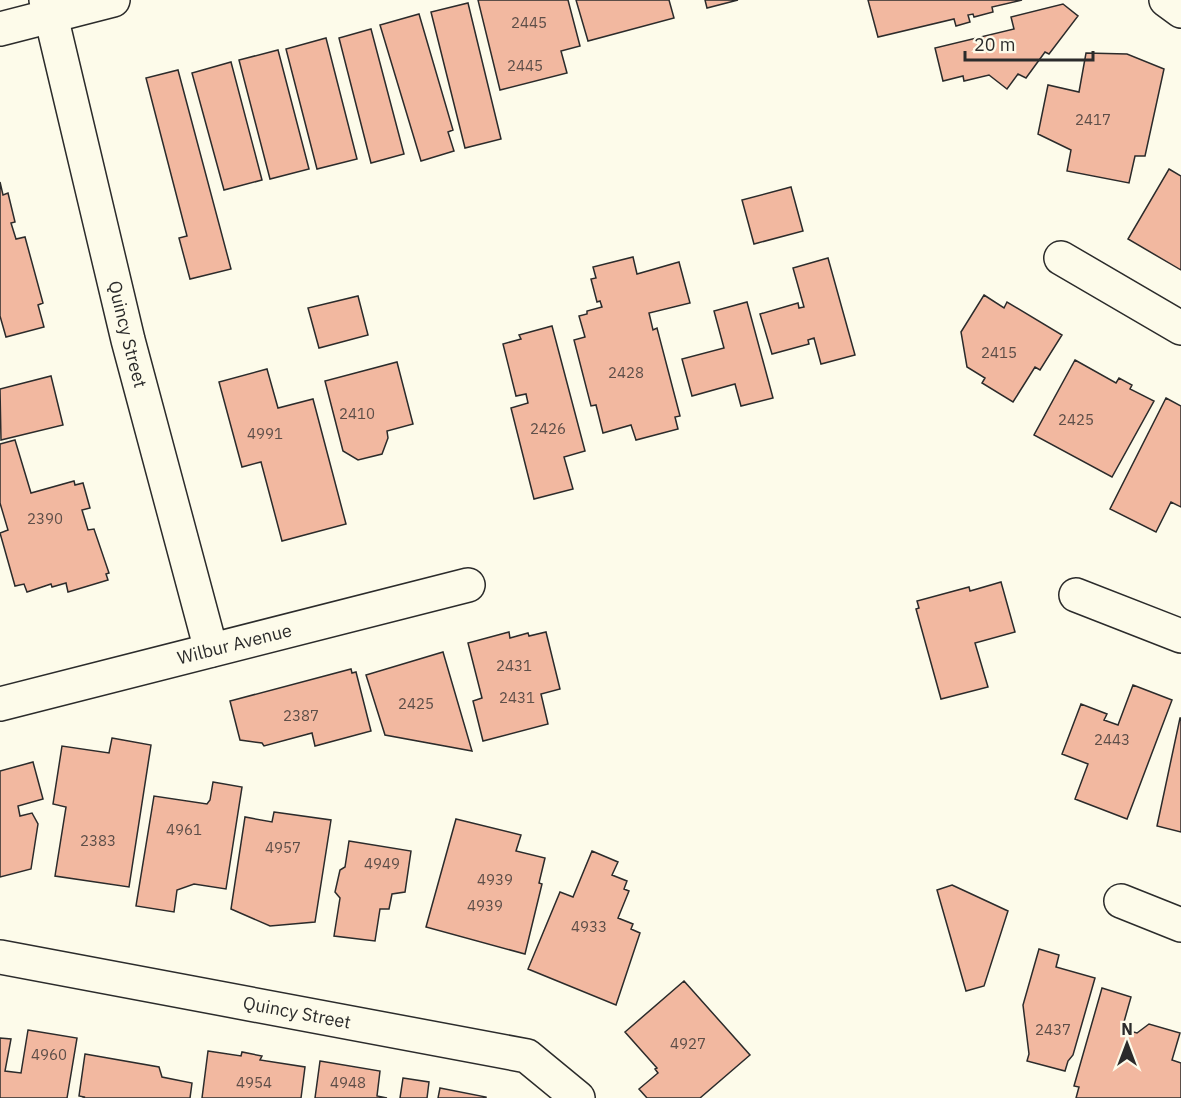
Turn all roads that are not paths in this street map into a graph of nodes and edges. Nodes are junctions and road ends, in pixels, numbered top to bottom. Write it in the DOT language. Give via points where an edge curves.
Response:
graph roads {
  1 [pos="113,0"];
  2 [pos="1166,0"];
  3 [pos="49,8"];
  4 [pos="1181,11"];
  5 [pos="0,29"];
  6 [pos="1061,258"];
  7 [pos="1181,328"];
  8 [pos="468,585"];
  9 [pos="1076,595"];
  10 [pos="1181,636"];
  11 [pos="211,650"];
  12 [pos="0,704"];
  13 [pos="1121,901"];
  14 [pos="1181,925"];
  15 [pos="0,957"];
  16 [pos="578,1098"];
  1 -- 3 [label="street"];
  2 -- 4 [label="street"];
  3 -- 5 [label="street"];
  3 -- 11 [label="street, Quincy Street" via="128,340"];
  6 -- 7 [label="street"];
  8 -- 11 [label="street, Wilbur Avenue"];
  9 -- 10 [label="street"];
  11 -- 12 [label="street, Wilbur Avenue"];
  13 -- 14 [label="street"];
  15 -- 16 [label="street, Quincy Street" via="527,1056"];
}
